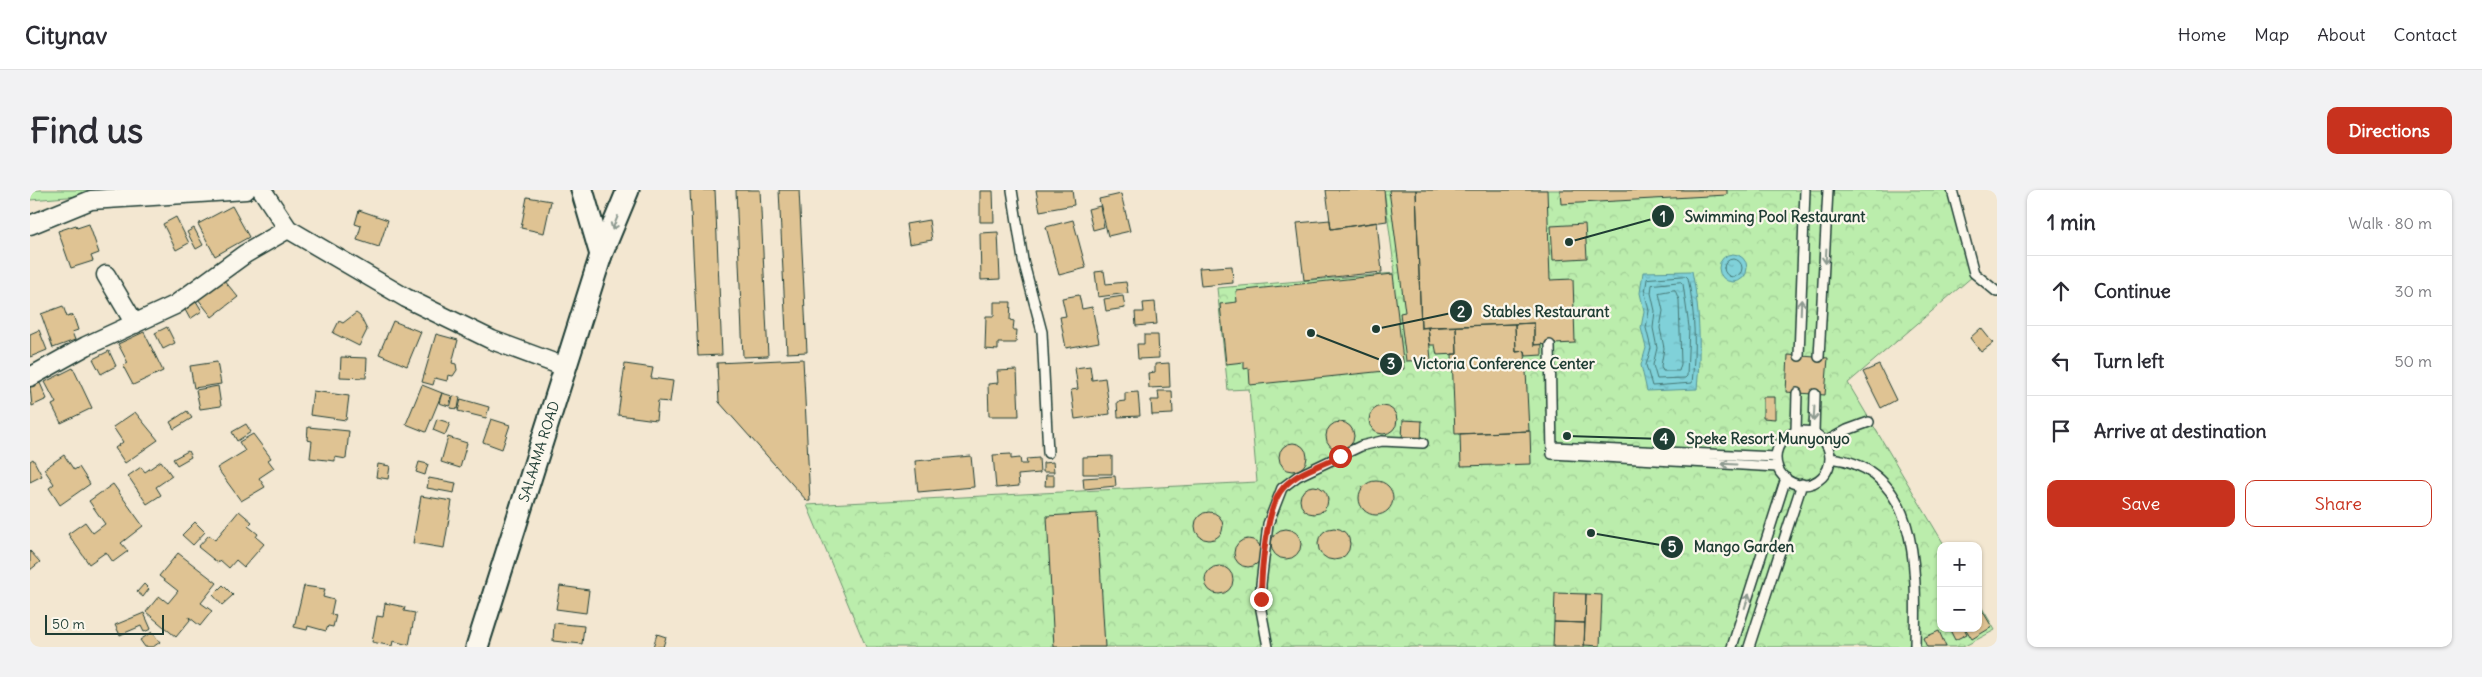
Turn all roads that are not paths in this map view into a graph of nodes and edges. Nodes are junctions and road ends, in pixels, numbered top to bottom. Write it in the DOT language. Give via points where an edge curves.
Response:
graph roads {
  1 [pos="246,190"];
  2 [pos="262,190"];
  3 [pos="582,190"];
  4 [pos="628,190"];
  5 [pos="1012,190"];
  6 [pos="1805,190"];
  7 [pos="1828,190"];
  8 [pos="1952,190"];
  9 [pos="30,225"];
  10 [pos="288,229"];
  11 [pos="601,255"];
  12 [pos="106,275"];
  13 [pos="1995,287"];
  14 [pos="135,324"];
  15 [pos="1550,345"];
  16 [pos="1799,356"];
  17 [pos="1819,357"];
  18 [pos="565,367"];
  19 [pos="30,377"];
  20 [pos="1797,393"];
  21 [pos="1815,394"];
  22 [pos="1869,422"];
  23 [pos="1796,431"];
  24 [pos="1814,433"];
  25 [pos="1826,442"];
  26 [pos="1423,443"];
  27 [pos="1048,453"];
  28 [pos="1830,458"];
  29 [pos="1777,462"];
  30 [pos="1786,478"];
  31 [pos="1802,484"];
  32 [pos="477,647"];
  33 [pos="1268,647"];
  34 [pos="1732,647"];
  35 [pos="1749,647"];
  36 [pos="1915,647"];
  1 -- 9 [label="street" via="91,200"];
  2 -- 10 [label="street"];
  3 -- 11 [label="street"];
  4 -- 11 [label="street, SALAAMA ROAD, one-way"];
  5 -- 27 [label="lane" via="1023,260 1040,316"];
  16 -- 6 [label="lane, one-way"];
  7 -- 17 [label="lane, one-way"];
  8 -- 13 [label="lane" via="1974,273"];
  10 -- 14 [label="street" via="244,254 175,305"];
  10 -- 18 [label="street" via="406,298 492,340"];
  11 -- 18 [label="street, SALAAMA ROAD"];
  12 -- 14 [label="street"];
  14 -- 19 [label="street"];
  15 -- 29 [label="lane" via="1553,451"];
  18 -- 32 [label="street, SALAAMA ROAD"];
  20 -- 23 [label="lane"];
  21 -- 24 [label="lane, one-way"];
  22 -- 25 [label="lane"];
  23 -- 24 [label="lane"];
  23 -- 29 [label="lane" via="1778,446"];
  24 -- 25 [label="lane"];
  25 -- 28 [label="lane"];
  26 -- 33 [label="lane" via="1382,441 1361,446 1298,476 1282,488 1268,524 1261,584 1261,610"];
  28 -- 31 [label="lane" via="1828,468 1817,480"];
  28 -- 36 [label="lane" via="1850,461 1875,473 1892,495 1903,519 1916,570"];
  29 -- 30 [label="lane"];
  30 -- 31 [label="lane"];
  34 -- 30 [label="lane, one-way"];
  31 -- 35 [label="lane"];
}
